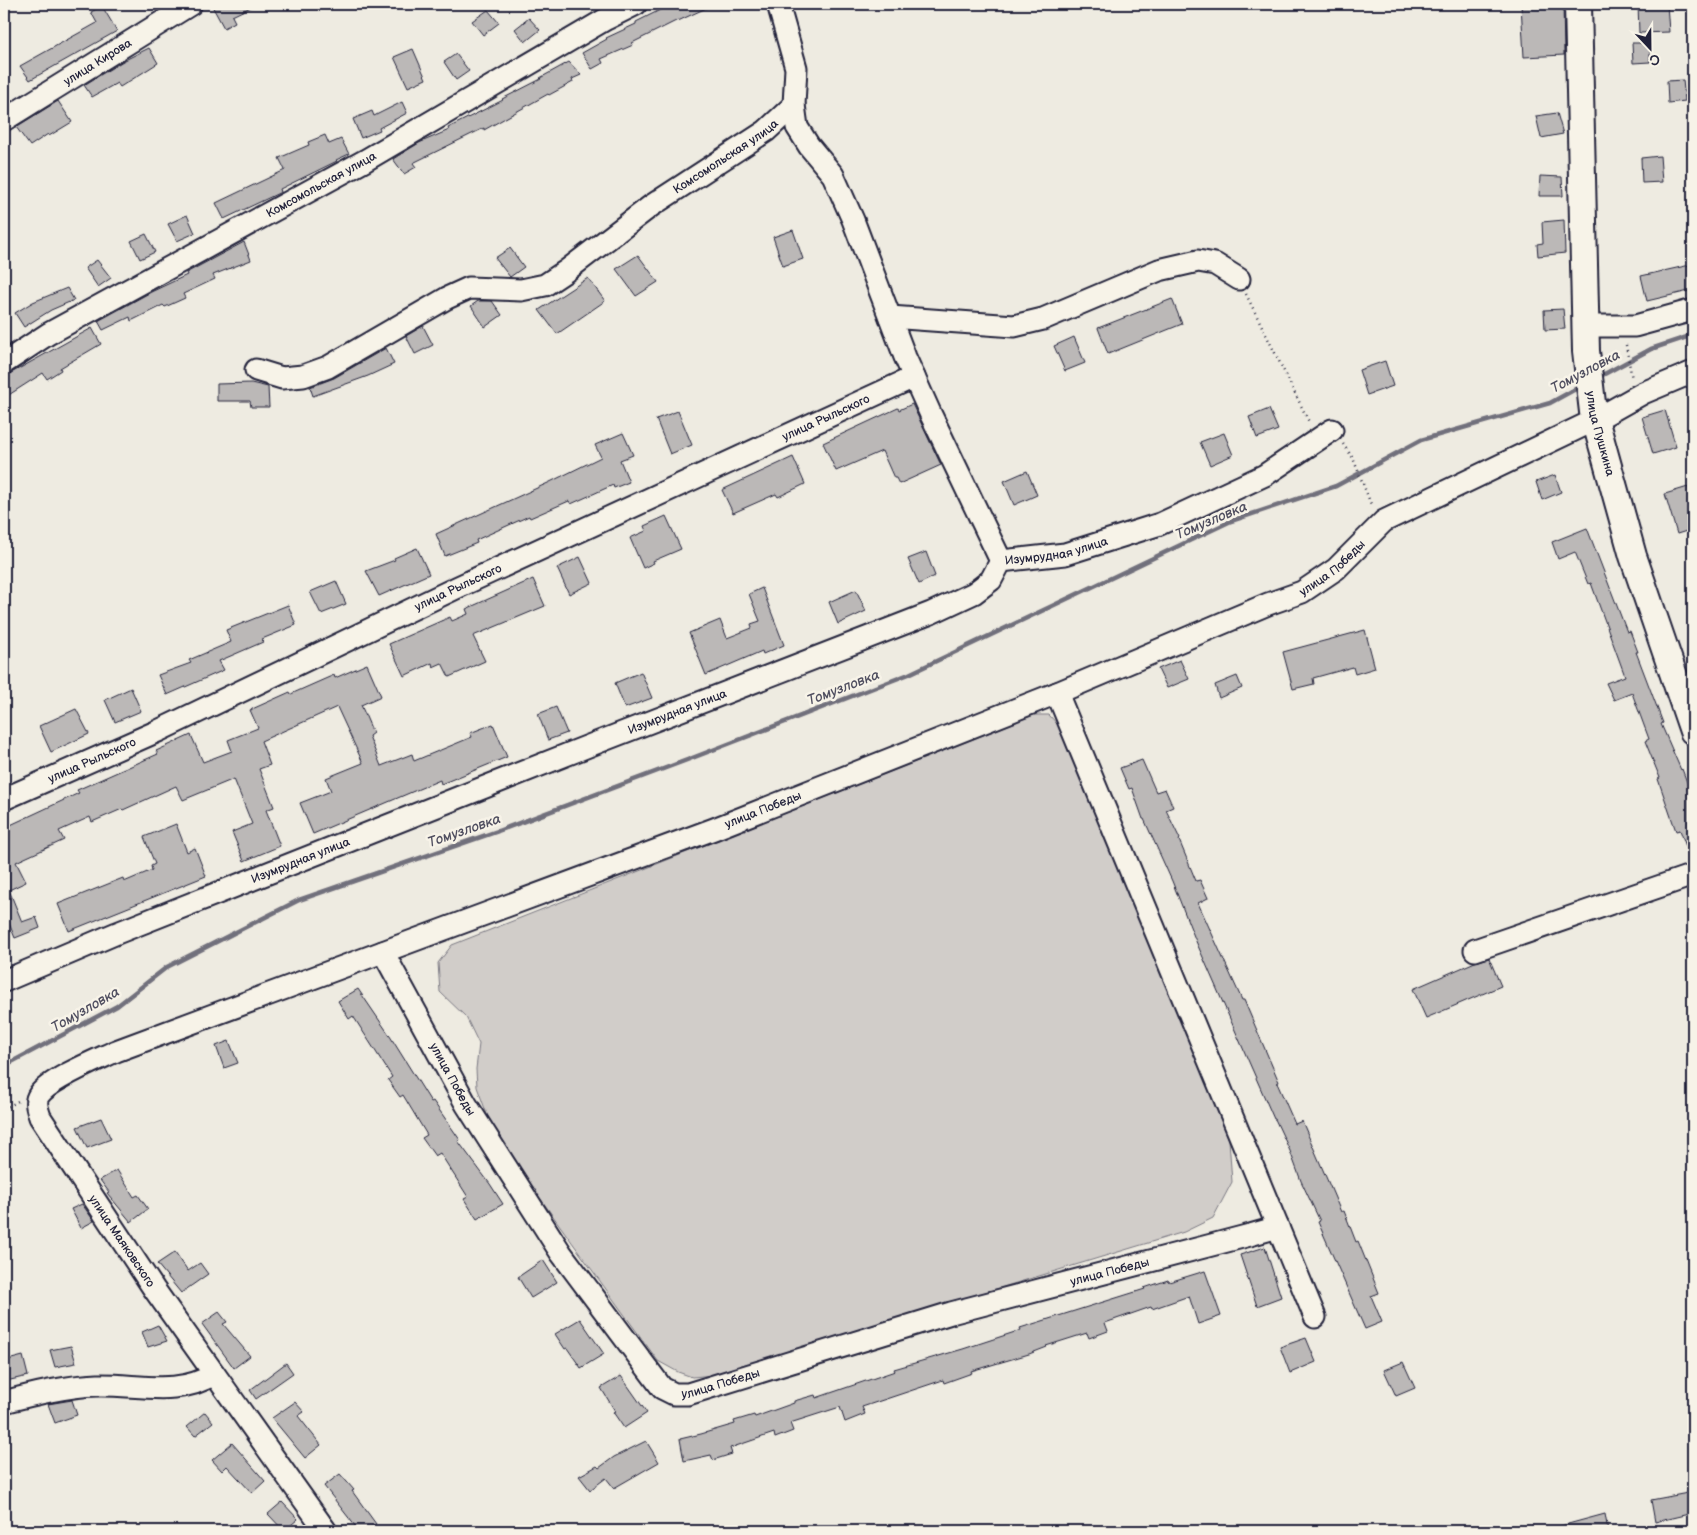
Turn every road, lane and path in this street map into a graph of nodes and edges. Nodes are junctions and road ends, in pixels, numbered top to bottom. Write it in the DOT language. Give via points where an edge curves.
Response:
graph roads {
  1 [pos="191,4"];
  2 [pos="636,4"];
  3 [pos="778,4"];
  4 [pos="1578,4"];
  5 [pos="794,105"];
  6 [pos="4,120"];
  7 [pos="1239,279"];
  8 [pos="1693,310"];
  9 [pos="890,317"];
  10 [pos="1586,326"];
  11 [pos="1626,345"];
  12 [pos="4,364"];
  13 [pos="256,370"];
  14 [pos="1693,372"];
  15 [pos="914,377"];
  16 [pos="1633,383"];
  17 [pos="1594,416"];
  18 [pos="1325,435"];
  19 [pos="1353,458"];
  20 [pos="1373,510"];
  21 [pos="1001,561"];
  22 [pos="1057,693"];
  23 [pos="1693,731"];
  24 [pos="4,800"];
  25 [pos="1693,875"];
  26 [pos="1475,950"];
  27 [pos="383,952"];
  28 [pos="4,981"];
  29 [pos="36,1104"];
  30 [pos="1278,1227"];
  31 [pos="1315,1317"];
  32 [pos="214,1374"];
  33 [pos="4,1402"];
  34 [pos="326,1531"];
  1 -- 6 [label="street, улица Кирова"];
  2 -- 12 [label="street, Комсомольская улица" via="366,160 48,334"];
  3 -- 5 [label="street" via="796,68"];
  4 -- 10 [label="main road, улица Пушкина"];
  5 -- 9 [label="street" via="797,127 833,175"];
  5 -- 13 [label="street, Комсомольская улица" via="766,130 651,206 545,285 521,290 469,288 328,367 303,376 282,378"];
  7 -- 9 [label="street" via="1215,264 1198,262 1159,270 1043,319 1014,326"];
  7 -- 18 [label="path"];
  8 -- 10 [label="street" via="1635,326"];
  9 -- 15 [label="street"];
  10 -- 17 [label="main road, улица Пушкина"];
  11 -- 16 [label="path"];
  14 -- 17 [label="street, улица Победы"];
  15 -- 21 [label="street"];
  15 -- 24 [label="street, улица Рыльского"];
  17 -- 22 [label="street, улица Победы" via="1384,521 1336,569 1302,592"];
  17 -- 23 [label="main road, улица Пушкина" via="1633,556"];
  18 -- 21 [label="street, Изумрудная улица" via="1265,475 1160,524 1065,554"];
  19 -- 20 [label="path"];
  21 -- 28 [label="street, Изумрудная улица" via="991,580 974,593 931,613 153,918"];
  22 -- 27 [label="street, улица Победы" via="714,829"];
  22 -- 30 [label="street"];
  25 -- 26 [label="street"];
  27 -- 29 [label="street, улица Победы" via="116,1051 58,1079 38,1096"];
  27 -- 30 [label="street, улица Победы" via="466,1104 561,1253 662,1388 674,1394 688,1394 951,1313"];
  29 -- 32 [label="street, улица Маяковского" via="51,1134"];
  30 -- 31 [label="street"];
  32 -- 33 [label="street" via="202,1382 170,1388 98,1385 42,1392"];
  32 -- 34 [label="street, улица Маяковского"];
}
